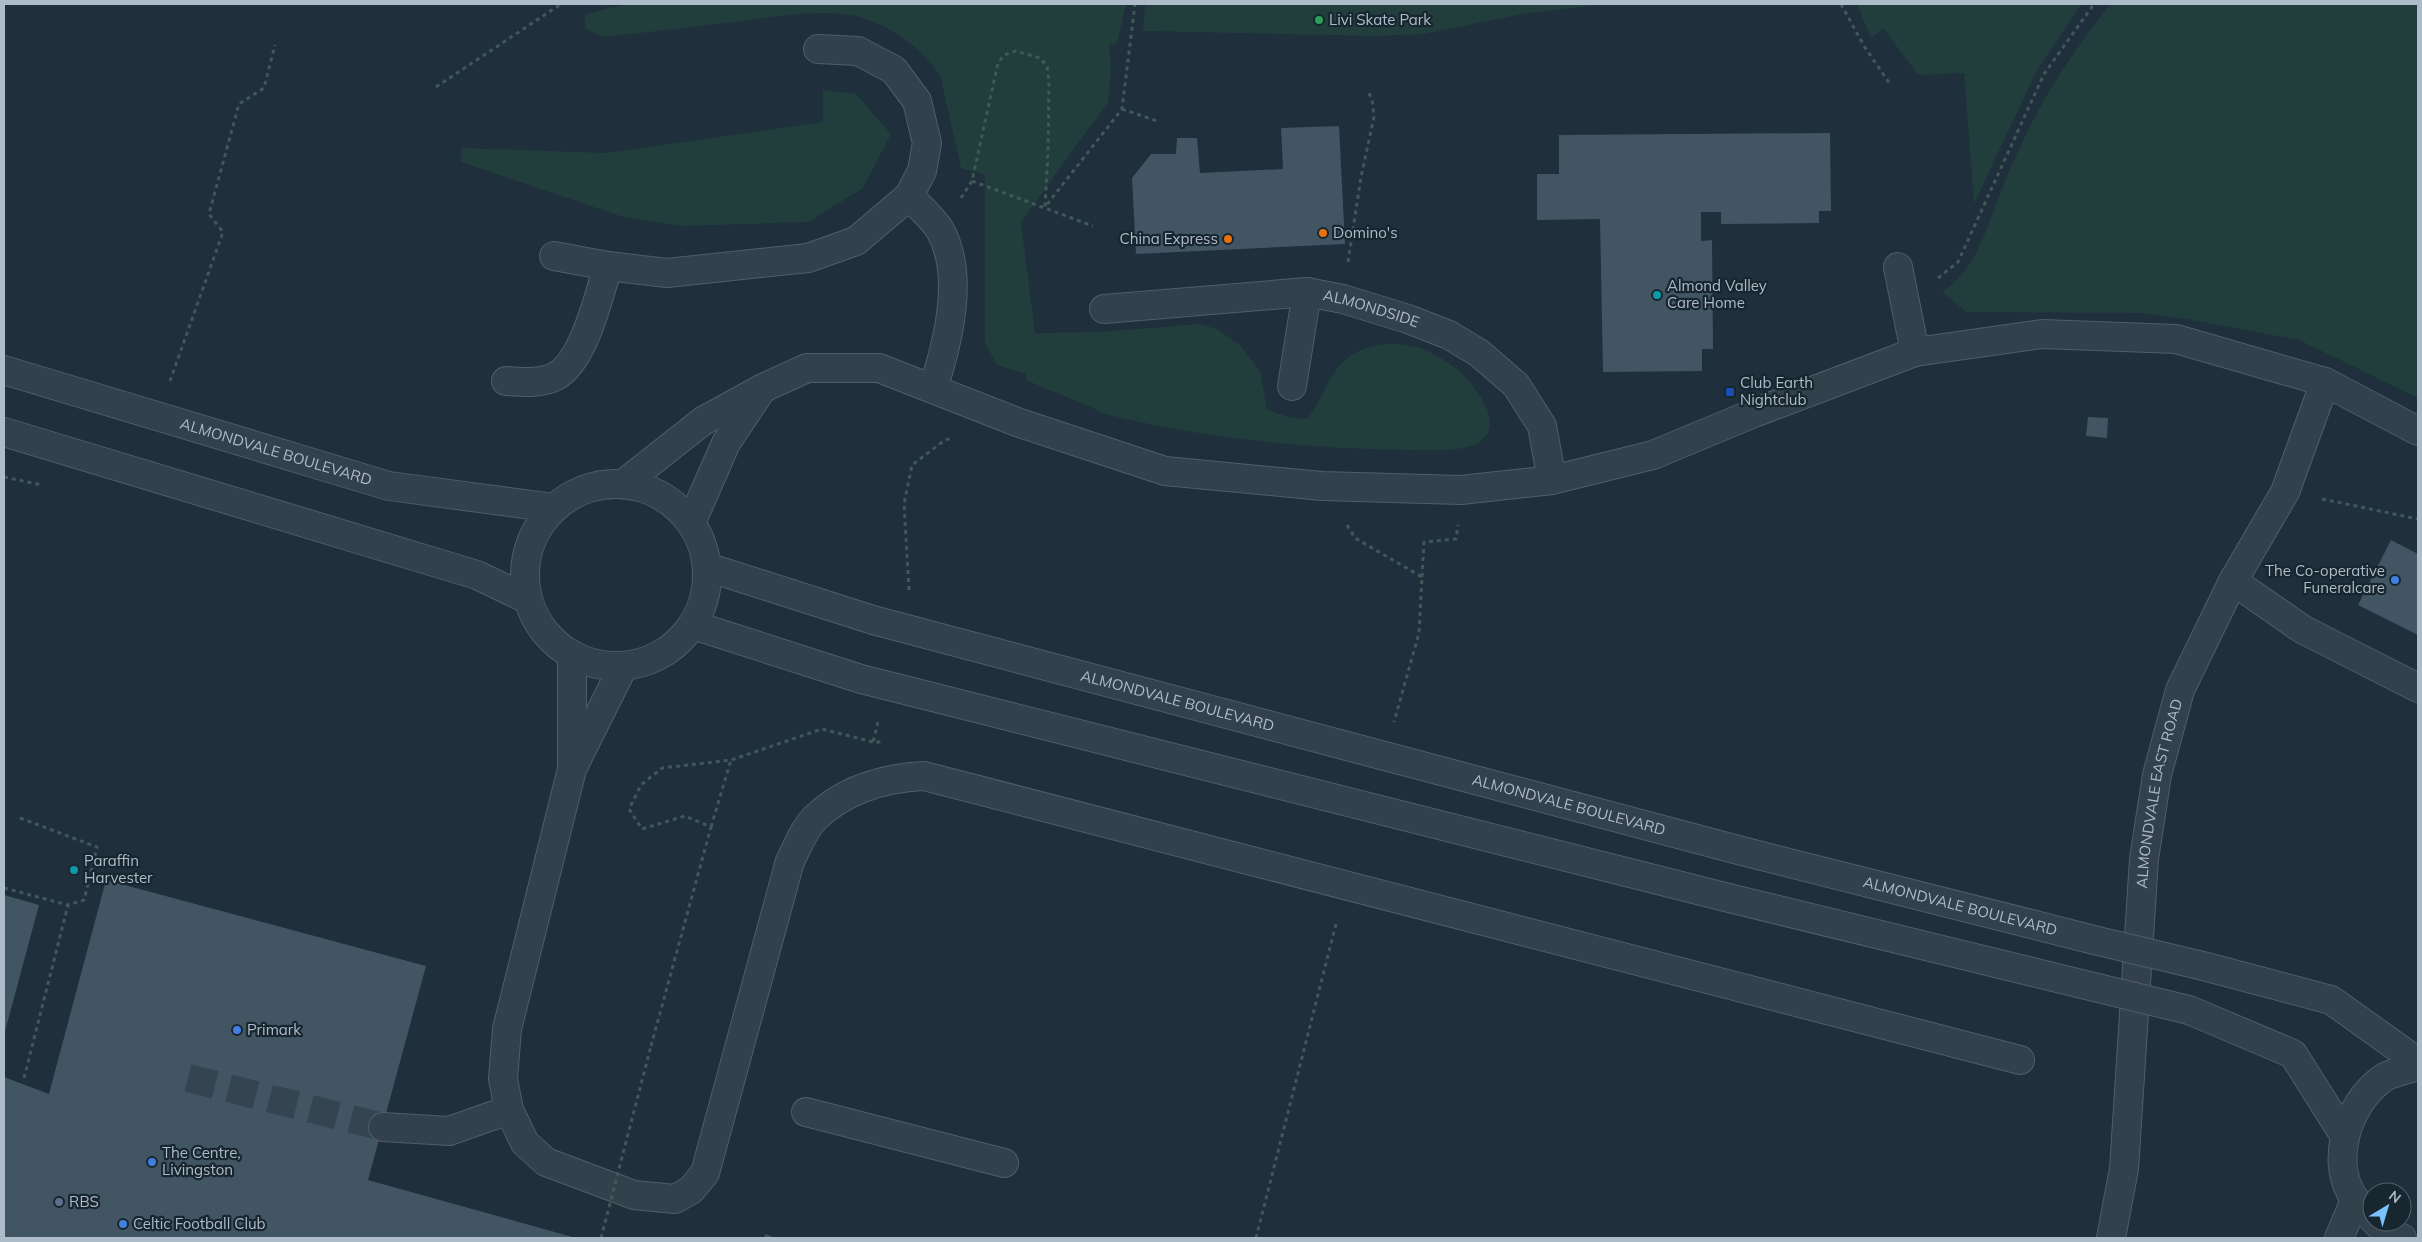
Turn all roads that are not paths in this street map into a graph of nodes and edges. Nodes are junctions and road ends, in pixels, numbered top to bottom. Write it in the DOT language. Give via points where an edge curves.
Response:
graph roads {
  1 [pos="818,49"];
  2 [pos="909,196"];
  3 [pos="554,256"];
  4 [pos="608,266"];
  5 [pos="1901,276"];
  6 [pos="1307,292"];
  7 [pos="1104,309"];
  8 [pos="1914,352"];
  9 [pos="4,370"];
  10 [pos="506,381"];
  11 [pos="2324,382"];
  12 [pos="1292,386"];
  13 [pos="763,388"];
  14 [pos="933,388"];
  15 [pos="2418,431"];
  16 [pos="4,432"];
  17 [pos="1552,480"];
  18 [pos="623,484"];
  19 [pos="554,508"];
  20 [pos="691,523"];
  21 [pos="707,567"];
  22 [pos="2234,581"];
  23 [pos="527,599"];
  24 [pos="693,625"];
  25 [pos="572,655"];
  26 [pos="623,667"];
  27 [pos="2418,688"];
  28 [pos="572,769"];
  29 [pos="2020,1060"];
  30 [pos="2418,1062"];
  31 [pos="2418,1066"];
  32 [pos="509,1110"];
  33 [pos="806,1112"];
  34 [pos="383,1127"];
  35 [pos="2344,1135"];
  36 [pos="1004,1163"];
  37 [pos="2362,1205"];
  38 [pos="2362,1211"];
  39 [pos="2387,1232"];
  40 [pos="2111,1238"];
  41 [pos="2339,1238"];
  42 [pos="2402,1238"];
  1 -- 2 [label="street" via="858,51 880,62 894,70 917,101 927,143 922,171"];
  2 -- 4 [label="street" via="856,241 808,258 667,273"];
  2 -- 14 [label="street" via="940,230 950,262 953,292 945,352"];
  3 -- 4 [label="street"];
  4 -- 10 [label="street" via="586,336 572,361 556,376 530,382"];
  5 -- 8 [label="street"];
  6 -- 7 [label="street, ALMONDSIDE"];
  6 -- 12 [label="street"];
  6 -- 17 [label="street, ALMONDSIDE" via="1343,299 1408,319 1449,335 1479,353 1516,384 1542,426"];
  8 -- 11 [label="street" via="2042,334 2176,339"];
  8 -- 17 [label="street" via="1652,455"];
  9 -- 19 [label="street, ALMONDVALE BOULEVARD" via="389,486"];
  11 -- 15 [label="street"];
  11 -- 22 [label="street, ALMONDVALE EAST ROAD" via="2285,492"];
  13 -- 14 [label="street" via="807,368 880,368"];
  13 -- 18 [label="street" via="703,421"];
  13 -- 20 [label="street" via="726,443"];
  14 -- 17 [label="street" via="1017,422 1165,472 1322,486 1461,490"];
  16 -- 23 [label="street" via="477,575"];
  18 -- 19 [label="street" via="593,487 574,494"];
  18 -- 20 [label="street" via="649,490 672,503"];
  19 -- 23 [label="street" via="531,542 525,566"];
  20 -- 21 [label="street" via="702,544"];
  21 -- 24 [label="street" via="707,587"];
  21 -- 30 [label="street, ALMONDVALE BOULEVARD, bridge" via="873,620 1742,851 2330,1000"];
  22 -- 27 [label="street" via="2302,629"];
  22 -- 40 [label="street, ALMONDVALE EAST ROAD" via="2180,690 2157,775 2144,859 2124,1169"];
  23 -- 25 [label="street" via="536,622 552,642"];
  24 -- 26 [label="street" via="674,646 650,660"];
  24 -- 35 [label="street, bridge" via="861,679 1729,898 2189,1010 2293,1054"];
  25 -- 26 [label="street" via="595,665"];
  25 -- 28 [label="street"];
  26 -- 28 [label="street"];
  28 -- 32 [label="street" via="507,1029 503,1080"];
  29 -- 32 [label="street" via="924,776 900,777 842,797 814,820 790,862 706,1173 691,1190 675,1199 634,1195 546,1162 525,1143"];
  31 -- 35 [label="street" via="2382,1079 2356,1105"];
  32 -- 34 [label="street" via="449,1131"];
  33 -- 36 [label="street"];
  35 -- 37 [label="street" via="2344,1172"];
  38 -- 41 [label="street"];
  39 -- 42 [label="street"];
}
